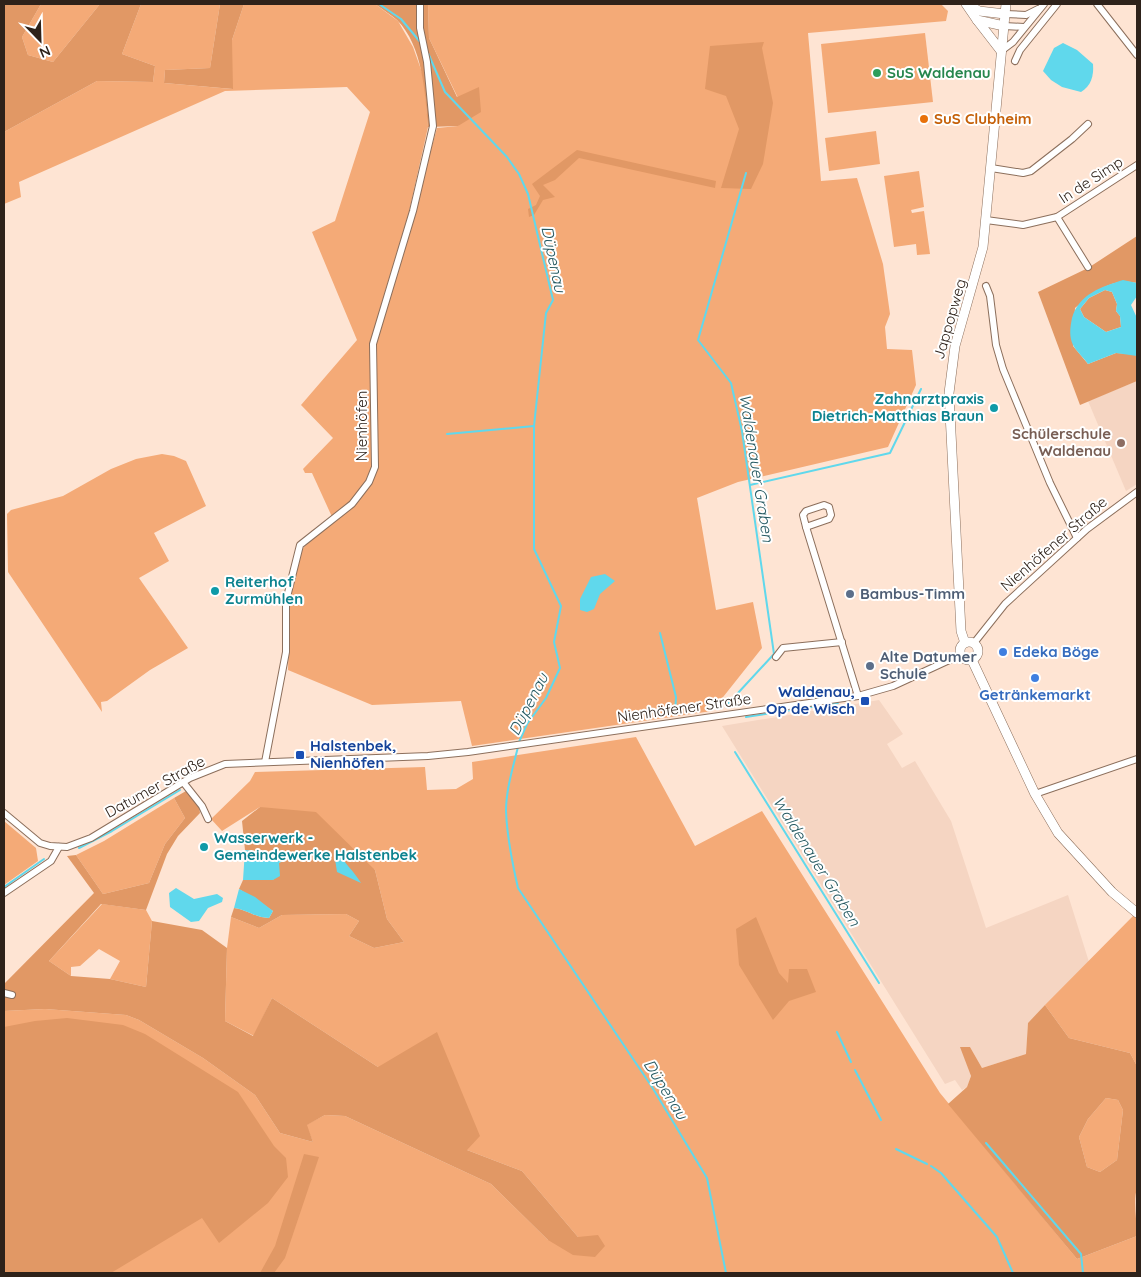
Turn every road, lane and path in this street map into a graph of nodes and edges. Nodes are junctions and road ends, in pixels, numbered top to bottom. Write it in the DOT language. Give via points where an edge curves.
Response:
graph roads {
  1 [pos="420,4"];
  2 [pos="966,4"];
  3 [pos="1006,4"];
  4 [pos="1057,4"];
  5 [pos="1097,4"];
  6 [pos="1042,6"];
  7 [pos="1005,14"];
  8 [pos="978,20"];
  9 [pos="1004,26"];
  10 [pos="1024,27"];
  11 [pos="1001,51"];
  12 [pos="1137,55"];
  13 [pos="1014,60"];
  14 [pos="1088,124"];
  15 [pos="1137,165"];
  16 [pos="991,168"];
  17 [pos="1057,216"];
  18 [pos="986,220"];
  19 [pos="1088,267"];
  20 [pos="986,286"];
  21 [pos="1137,492"];
  22 [pos="806,527"];
  23 [pos="1077,538"];
  24 [pos="842,642"];
  25 [pos="969,643"];
  26 [pos="960,654"];
  27 [pos="776,657"];
  28 [pos="972,660"];
  29 [pos="858,696"];
  30 [pos="513,746"];
  31 [pos="1137,759"];
  32 [pos="265,762"];
  33 [pos="183,782"];
  34 [pos="1035,794"];
  35 [pos="4,813"];
  36 [pos="208,819"];
  37 [pos="58,847"];
  38 [pos="4,893"];
  39 [pos="1137,912"];
  40 [pos="4,993"];
  41 [pos="12,995"];
  1 -- 32 [label="street, Nienhöfen" via="432,126 413,211 373,344 375,468 352,504 300,545 286,601 286,652"];
  2 -- 7 [label="street" via="979,11"];
  2 -- 8 [label="street"];
  3 -- 7 [label="street, Jappopweg"];
  4 -- 13 [label="street"];
  5 -- 12 [label="street"];
  6 -- 7 [label="street" via="1026,15"];
  6 -- 10 [label="street"];
  7 -- 9 [label="street, Jappopweg"];
  8 -- 9 [label="street"];
  8 -- 11 [label="street"];
  9 -- 10 [label="street"];
  9 -- 11 [label="street, Jappopweg"];
  10 -- 11 [label="street"];
  11 -- 16 [label="street, Jappopweg"];
  14 -- 16 [label="street" via="1031,171 1023,173"];
  15 -- 17 [label="street, In de Simp"];
  16 -- 18 [label="street, Jappopweg"];
  17 -- 18 [label="street, In de Simp" via="1023,225"];
  17 -- 19 [label="street, In de Simp"];
  18 -- 25 [label="street, Jappopweg" via="978,271 955,346 948,393 961,631"];
  20 -- 23 [label="street" via="1003,369 1050,483"];
  21 -- 23 [label="street, Nienhöfener Straße"];
  22 -- 22 [label="street" via="829,519 829,507 824,505 806,511 803,515"];
  22 -- 24 [label="street"];
  23 -- 25 [label="street, Nienhöfener Straße" via="1000,609"];
  24 -- 27 [label="street" via="783,648"];
  24 -- 29 [label="street"];
  25 -- 26 [label="street" via="960,648"];
  25 -- 28 [label="street" via="978,653"];
  26 -- 28 [label="street" via="967,661"];
  26 -- 29 [label="street, Nienhöfener Straße" via="895,685"];
  28 -- 34 [label="street"];
  29 -- 30 [label="street, Nienhöfener Straße"];
  30 -- 32 [label="street, Datumer Straße" via="428,756"];
  31 -- 34 [label="street"];
  32 -- 33 [label="street, Datumer Straße" via="225,764"];
  33 -- 36 [label="street"];
  33 -- 37 [label="street, Datumer Straße" via="91,838"];
  34 -- 39 [label="street" via="1066,842 1112,892"];
  35 -- 37 [label="street" via="40,843"];
  37 -- 38 [label="street" via="51,861"];
  40 -- 41 [label="street"];
}
